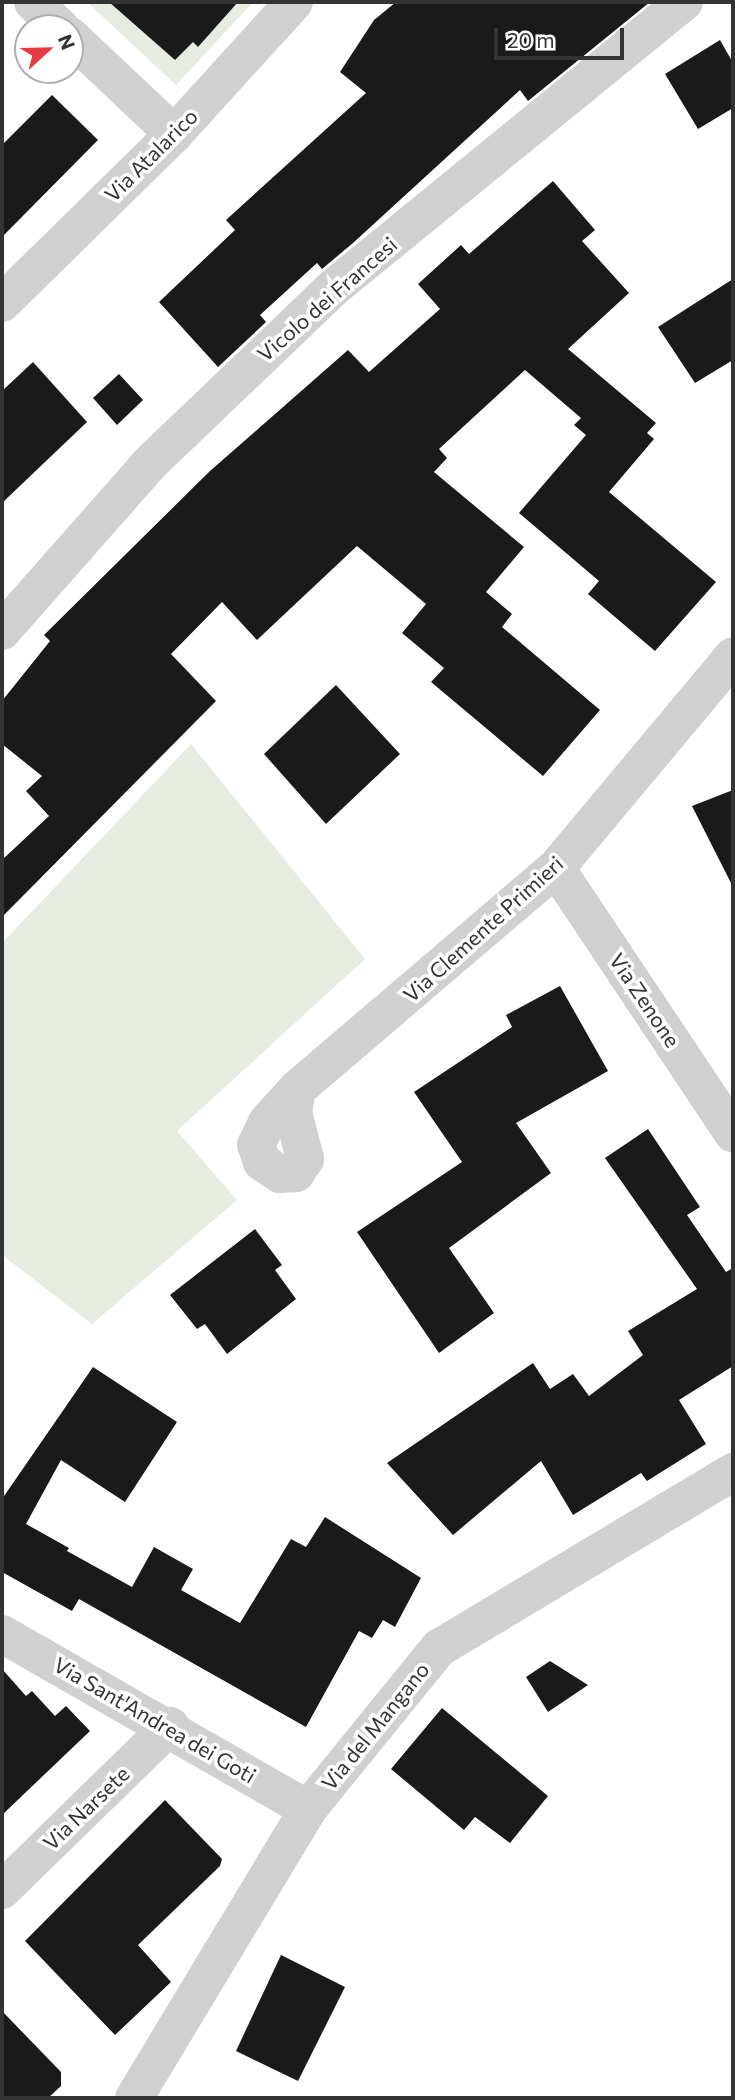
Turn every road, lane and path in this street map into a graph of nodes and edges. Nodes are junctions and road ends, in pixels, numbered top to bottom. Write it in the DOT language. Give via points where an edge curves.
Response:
graph roads {
  1 [pos="33,2"];
  2 [pos="294,2"];
  3 [pos="684,2"];
  4 [pos="46,14"];
  5 [pos="84,49"];
  6 [pos="174,134"];
  7 [pos="2,303"];
  8 [pos="2,631"];
  9 [pos="733,656"];
  10 [pos="556,868"];
  11 [pos="297,1089"];
  12 [pos="733,1133"];
  13 [pos="733,1472"];
  14 [pos="2,1634"];
  15 [pos="170,1726"];
  16 [pos="307,1809"];
  17 [pos="2,1890"];
  18 [pos="134,2098"];
  1 -- 4 [label="street"];
  2 -- 6 [label="street, Via Atalarico"];
  3 -- 8 [label="street, Vicolo dei Francesi" via="333,288 149,464"];
  5 -- 6 [label="street"];
  6 -- 7 [label="street, Via Atalarico"];
  9 -- 10 [label="street, Via Clemente Primieri"];
  10 -- 11 [label="street, Via Clemente Primieri"];
  10 -- 12 [label="street, Via Zenone"];
  13 -- 16 [label="street, Via del Mangano" via="439,1648"];
  14 -- 15 [label="street, Via Sant'Andrea dei Goti"];
  15 -- 16 [label="street, Via Sant'Andrea dei Goti"];
  15 -- 17 [label="street, Via Narsete"];
  16 -- 18 [label="street, Via del Mangano"];
}
